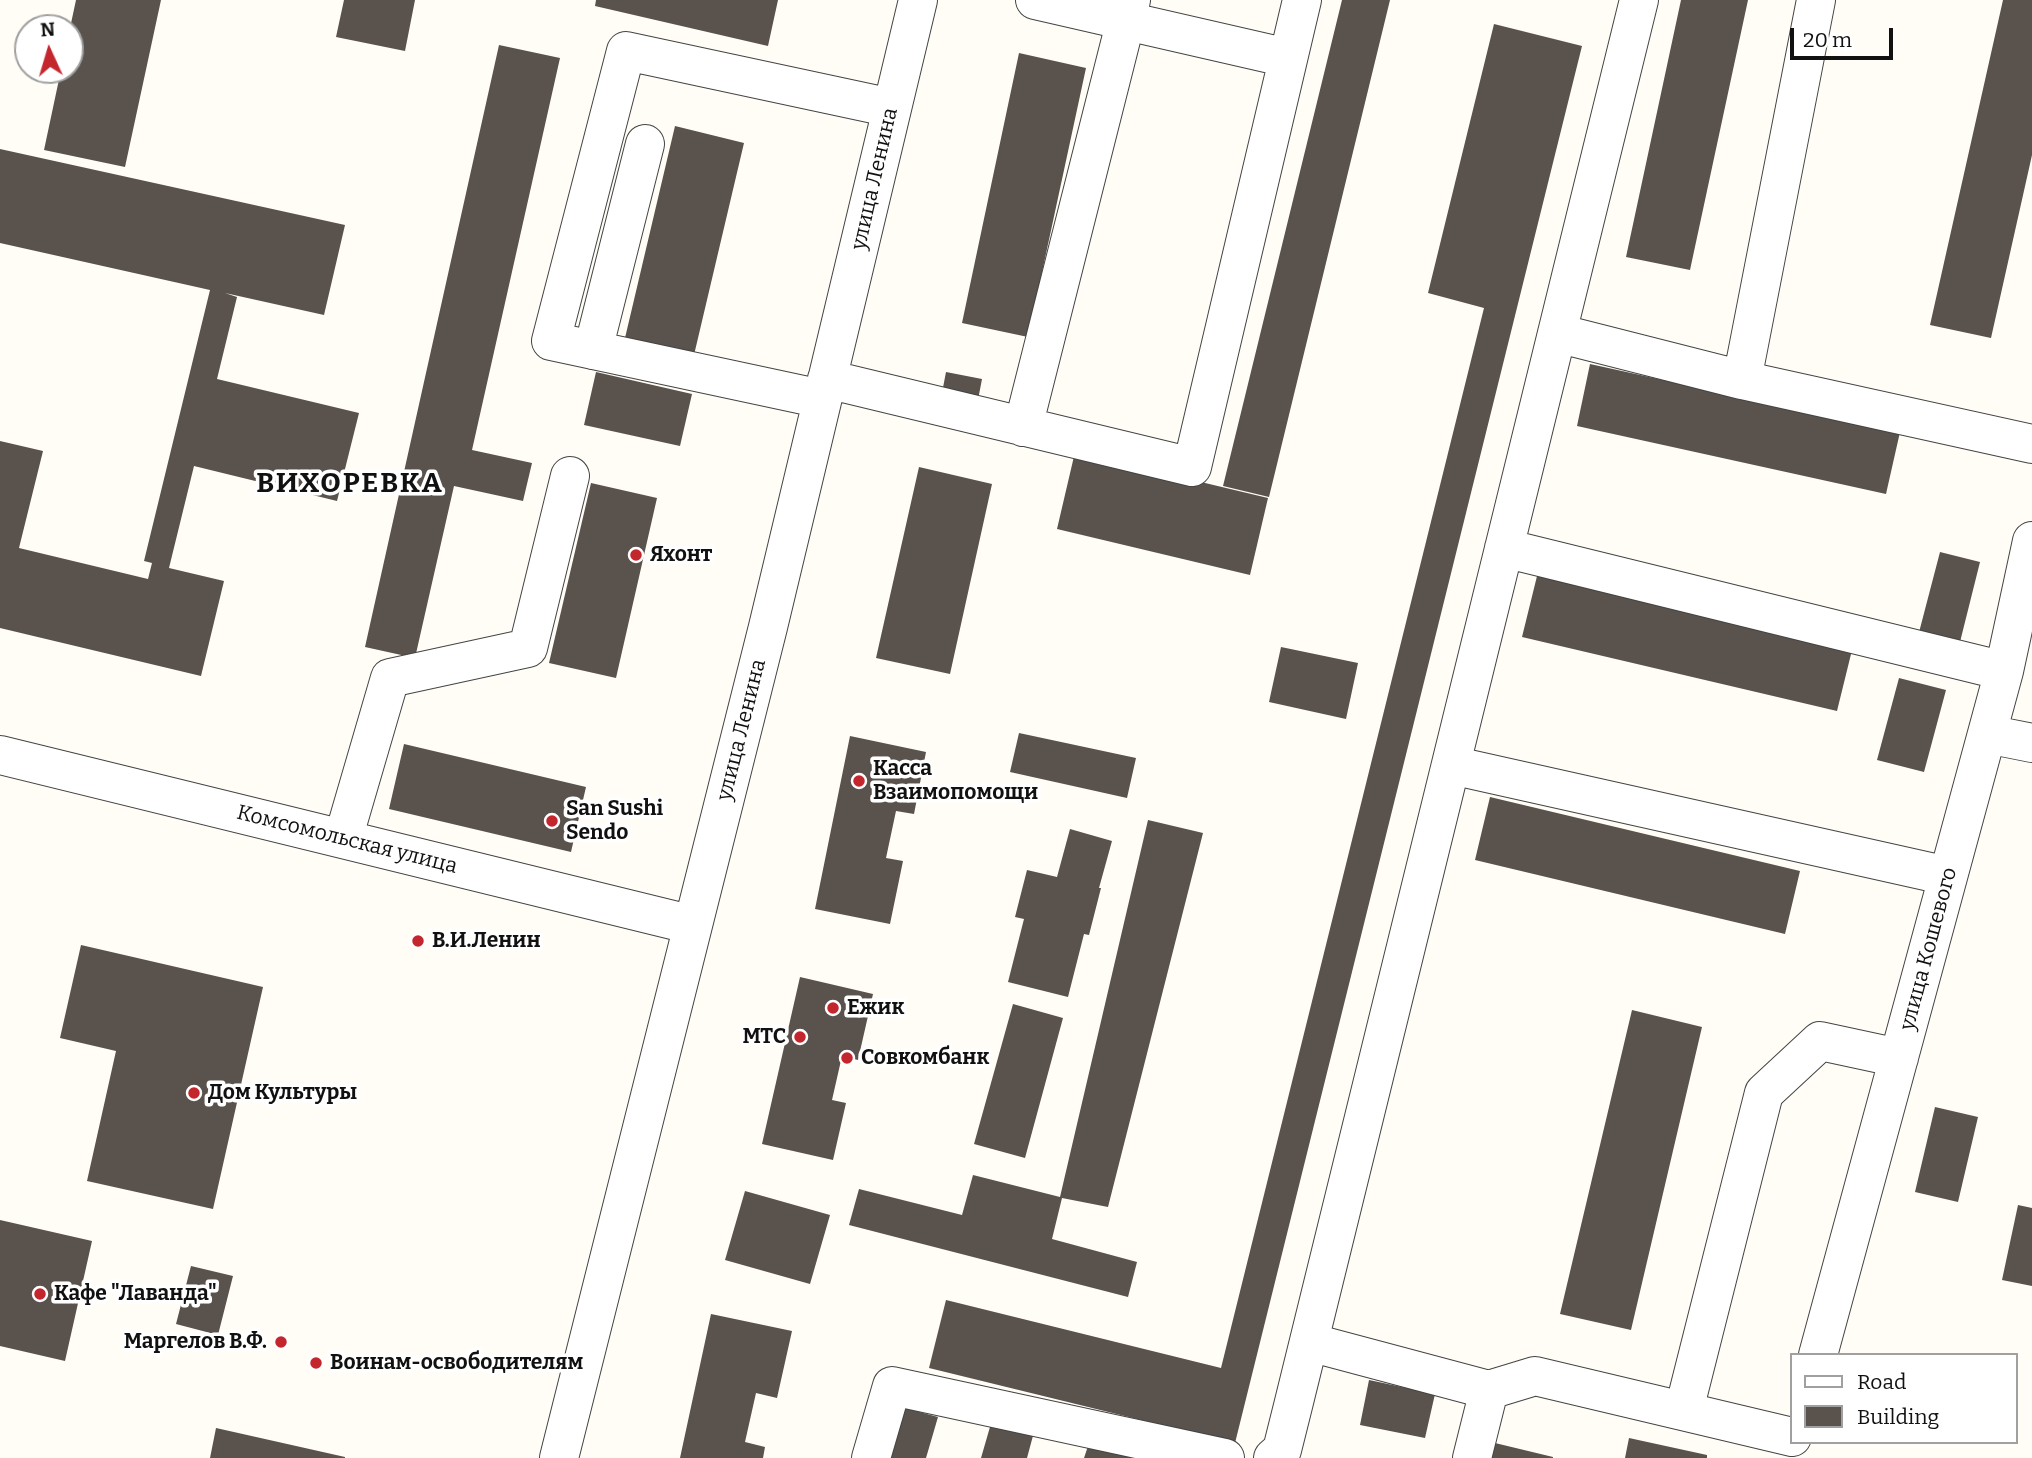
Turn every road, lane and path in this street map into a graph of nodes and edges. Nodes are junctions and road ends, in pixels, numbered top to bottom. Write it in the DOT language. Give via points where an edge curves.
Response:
graph roads {
  1 [pos="918,0"];
  2 [pos="1035,0"];
  3 [pos="1302,0"];
  4 [pos="1639,0"];
  5 [pos="1816,0"];
  6 [pos="1128,10"];
  7 [pos="1288,58"];
  8 [pos="892,108"];
  9 [pos="645,144"];
  10 [pos="1557,333"];
  11 [pos="593,350"];
  12 [pos="1742,380"];
  13 [pos="825,389"];
  14 [pos="1023,427"];
  15 [pos="2032,444"];
  16 [pos="570,476"];
  17 [pos="1504,548"];
  18 [pos="2030,562"];
  19 [pos="2004,671"];
  20 [pos="1987,734"];
  21 [pos="2032,743"];
  22 [pos="0,755"];
  23 [pos="1451,765"];
  24 [pos="343,839"];
  25 [pos="1948,876"];
  26 [pos="693,925"];
  27 [pos="1899,1058"];
  28 [pos="1309,1342"];
  29 [pos="1819,1353"];
  30 [pos="1489,1390"];
  31 [pos="1684,1410"];
  32 [pos="1790,1436"];
  33 [pos="559,1458"];
  34 [pos="871,1458"];
  35 [pos="1225,1458"];
  36 [pos="1273,1458"];
  37 [pos="1472,1458"];
  1 -- 8 [label="street, улица Ленина"];
  2 -- 6 [label="street"];
  3 -- 7 [label="street"];
  4 -- 10 [label="street"];
  5 -- 12 [label="street"];
  6 -- 7 [label="street"];
  6 -- 14 [label="street"];
  7 -- 14 [label="street" via="1192,467"];
  8 -- 11 [label="street" via="626,51 551,341"];
  8 -- 13 [label="street, улица Ленина"];
  9 -- 11 [label="street"];
  10 -- 12 [label="street"];
  10 -- 17 [label="street"];
  11 -- 13 [label="street"];
  12 -- 15 [label="street"];
  13 -- 14 [label="street"];
  13 -- 26 [label="street, улица Ленина"];
  16 -- 24 [label="street" via="528,648 390,678"];
  17 -- 19 [label="street"];
  17 -- 23 [label="street"];
  18 -- 19 [label="street, улица Кошевого"];
  19 -- 20 [label="street, улица Кошевого"];
  20 -- 21 [label="street"];
  20 -- 25 [label="street, улица Кошевого"];
  22 -- 24 [label="street, Комсомольская улица"];
  23 -- 25 [label="street"];
  23 -- 28 [label="street"];
  24 -- 26 [label="street, Комсомольская улица"];
  25 -- 27 [label="street, улица Кошевого"];
  26 -- 33 [label="street, улица Ленина"];
  27 -- 29 [label="street, улица Кошевого"];
  27 -- 31 [label="street" via="1820,1041 1764,1093"];
  28 -- 30 [label="street"];
  28 -- 36 [label="street" via="1282,1450"];
  30 -- 31 [label="street" via="1535,1376"];
  30 -- 37 [label="street"];
  31 -- 32 [label="street"];
  34 -- 35 [label="street" via="892,1386"];
}
